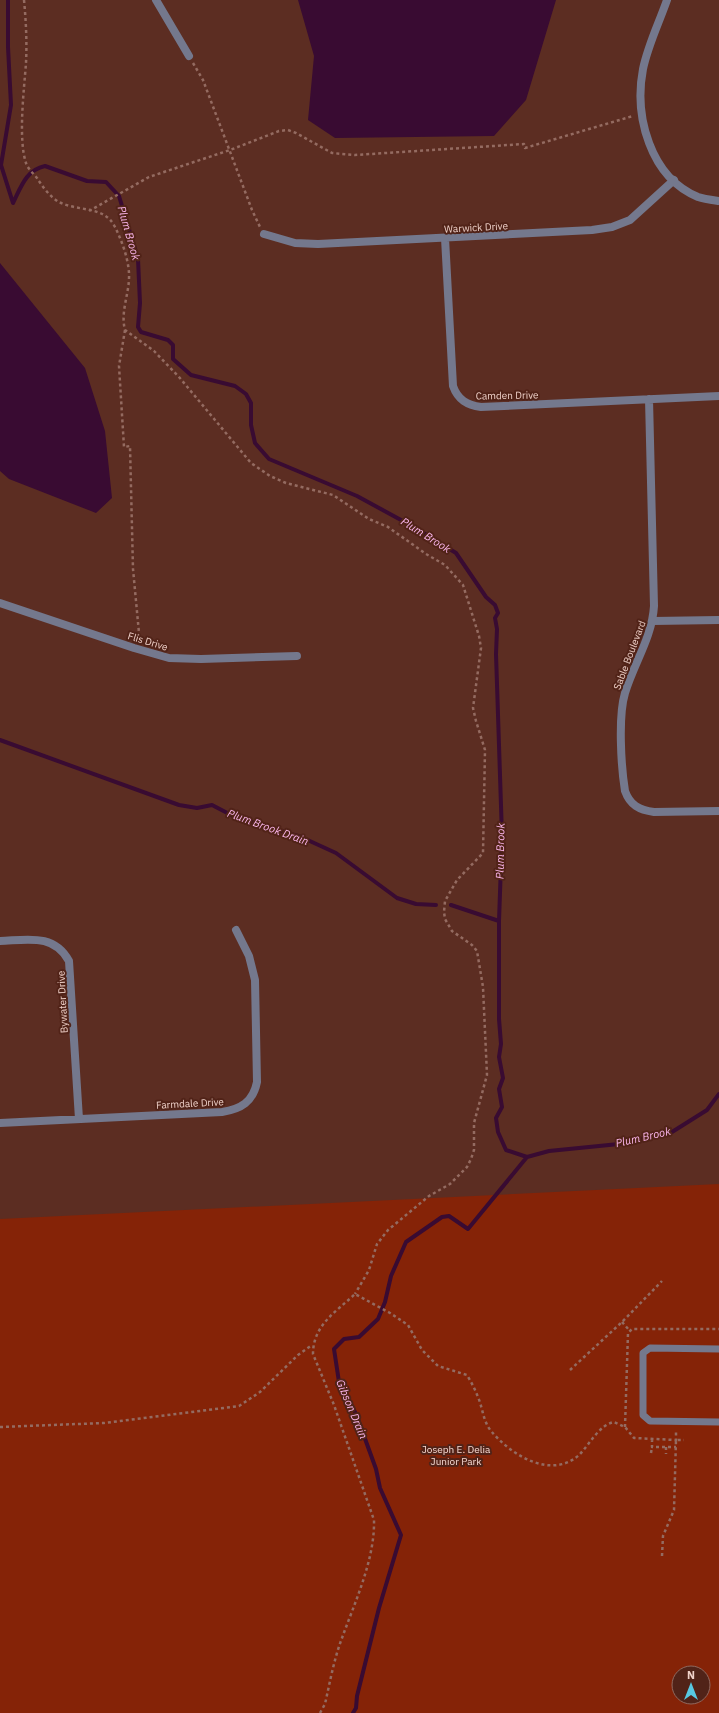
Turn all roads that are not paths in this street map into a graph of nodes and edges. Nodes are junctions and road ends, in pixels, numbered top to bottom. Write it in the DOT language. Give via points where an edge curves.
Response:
graph roads {
  1 [pos="156,0"];
  2 [pos="667,0"];
  3 [pos="189,56"];
  4 [pos="674,180"];
  5 [pos="719,201"];
  6 [pos="264,234"];
  7 [pos="445,238"];
  8 [pos="719,396"];
  9 [pos="649,399"];
  10 [pos="0,603"];
  11 [pos="719,620"];
  12 [pos="653,621"];
  13 [pos="297,656"];
  14 [pos="719,811"];
  15 [pos="236,930"];
  16 [pos="0,941"];
  17 [pos="79,1119"];
  18 [pos="0,1123"];
  19 [pos="719,1349"];
  20 [pos="719,1422"];
  1 -- 3 [label="street"];
  2 -- 4 [label="street" via="643,69 641,114 652,152"];
  4 -- 5 [label="street" via="698,197"];
  4 -- 7 [label="street, Warwick Drive" via="630,220 612,227 567,232"];
  6 -- 7 [label="street, Warwick Drive" via="295,243 318,244"];
  7 -- 9 [label="street, Camden Drive" via="453,386 461,400 481,407"];
  8 -- 9 [label="street, Camden Drive"];
  9 -- 12 [label="street, Sable Boulevard"];
  10 -- 13 [label="street, Flis Drive" via="169,658 184,660"];
  11 -- 12 [label="street"];
  12 -- 14 [label="street, Sable Boulevard" via="625,692 623,704 625,791 634,806 644,810"];
  15 -- 17 [label="street, Farmdale Drive" via="249,956 255,980 258,1078 256,1091 251,1099 243,1106 222,1112"];
  16 -- 17 [label="street, Bywater Drive" via="52,942 60,947 69,961"];
  17 -- 18 [label="street, Farmdale Drive"];
  19 -- 20 [label="lane" via="650,1348 643,1353 643,1415 650,1421"];
}
